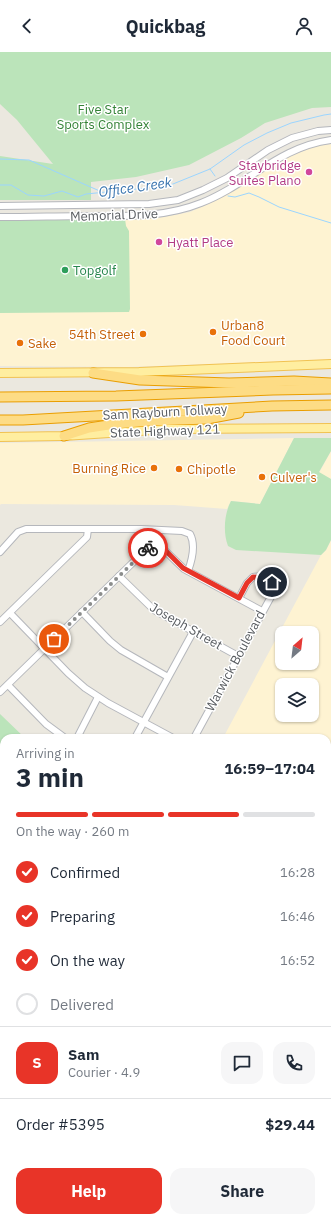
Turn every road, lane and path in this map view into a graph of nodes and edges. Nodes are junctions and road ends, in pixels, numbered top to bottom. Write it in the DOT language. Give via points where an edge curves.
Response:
graph roads {
  1 [pos="331,130"];
  2 [pos="331,140"];
  3 [pos="227,178"];
  4 [pos="233,187"];
  5 [pos="128,205"];
  6 [pos="0,206"];
  7 [pos="8,206"];
  8 [pos="128,216"];
  9 [pos="0,217"];
  10 [pos="8,217"];
  11 [pos="331,364"];
  12 [pos="0,373"];
  13 [pos="93,373"];
  14 [pos="331,383"];
  15 [pos="331,389"];
  16 [pos="0,397"];
  17 [pos="331,405"];
  18 [pos="272,406"];
  19 [pos="0,420"];
  20 [pos="331,428"];
  21 [pos="64,436"];
  22 [pos="0,437"];
  23 [pos="88,529"];
  24 [pos="155,530"];
  25 [pos="155,540"];
  26 [pos="0,552"];
  27 [pos="188,571"];
  28 [pos="119,576"];
  29 [pos="239,598"];
  30 [pos="262,611"];
  31 [pos="82,612"];
  32 [pos="10,613"];
  33 [pos="0,622"];
  34 [pos="192,632"];
  35 [pos="45,648"];
  36 [pos="238,656"];
  37 [pos="168,677"];
  38 [pos="8,685"];
  39 [pos="0,692"];
  40 [pos="98,697"];
  41 [pos="144,722"];
  42 [pos="60,734"];
  43 [pos="79,734"];
  44 [pos="137,734"];
  45 [pos="166,734"];
  46 [pos="196,734"];
  1 -- 3 [label="street, Memorial Drive" via="292,138 268,150"];
  2 -- 4 [label="street, Memorial Drive" via="298,148"];
  3 -- 4 [label="street"];
  3 -- 5 [label="street, Memorial Drive" via="178,200"];
  4 -- 8 [label="street, Memorial Drive" via="202,203 181,210 155,215"];
  5 -- 7 [label="street, Memorial Drive"];
  5 -- 8 [label="street"];
  6 -- 7 [label="street, Memorial Drive"];
  7 -- 10 [label="street"];
  8 -- 10 [label="street, Memorial Drive"];
  9 -- 10 [label="street, Memorial Drive"];
  11 -- 13 [label="main road"];
  12 -- 13 [label="main road"];
  13 -- 14 [label="highway" via="140,380"];
  15 -- 16 [label="highway, Sam Rayburn Tollway"];
  17 -- 18 [label="highway, Sam Rayburn Tollway"];
  18 -- 19 [label="highway, Sam Rayburn Tollway"];
  18 -- 21 [label="highway" via="207,419 108,425"];
  20 -- 21 [label="main road, State Highway 121" via="169,429"];
  21 -- 22 [label="main road, State Highway 121"];
  23 -- 24 [label="street"];
  23 -- 26 [label="street" via="23,530"];
  23 -- 32 [label="street" via="87,537"];
  24 -- 25 [label="street"];
  24 -- 27 [label="street" via="182,531 190,534 192,561"];
  25 -- 27 [label="street"];
  25 -- 28 [label="street"];
  27 -- 29 [label="street"];
  28 -- 31 [label="street"];
  28 -- 34 [label="street, Joseph Street" via="154,610"];
  29 -- 30 [label="street"];
  29 -- 30 [label="street, Warwick Boulevard" via="251,579 270,579 274,589"];
  30 -- 36 [label="street, Warwick Boulevard"];
  31 -- 35 [label="street"];
  31 -- 37 [label="street" via="121,650"];
  32 -- 33 [label="street"];
  32 -- 35 [label="street"];
  34 -- 36 [label="street, Joseph Street"];
  34 -- 37 [label="street"];
  35 -- 38 [label="street"];
  35 -- 40 [label="street" via="79,683"];
  36 -- 46 [label="street, Warwick Boulevard"];
  37 -- 41 [label="street"];
  38 -- 39 [label="street"];
  38 -- 42 [label="street" via="46,724"];
  40 -- 41 [label="street"];
  40 -- 43 [label="street"];
  41 -- 44 [label="street"];
  41 -- 45 [label="street"];
}
